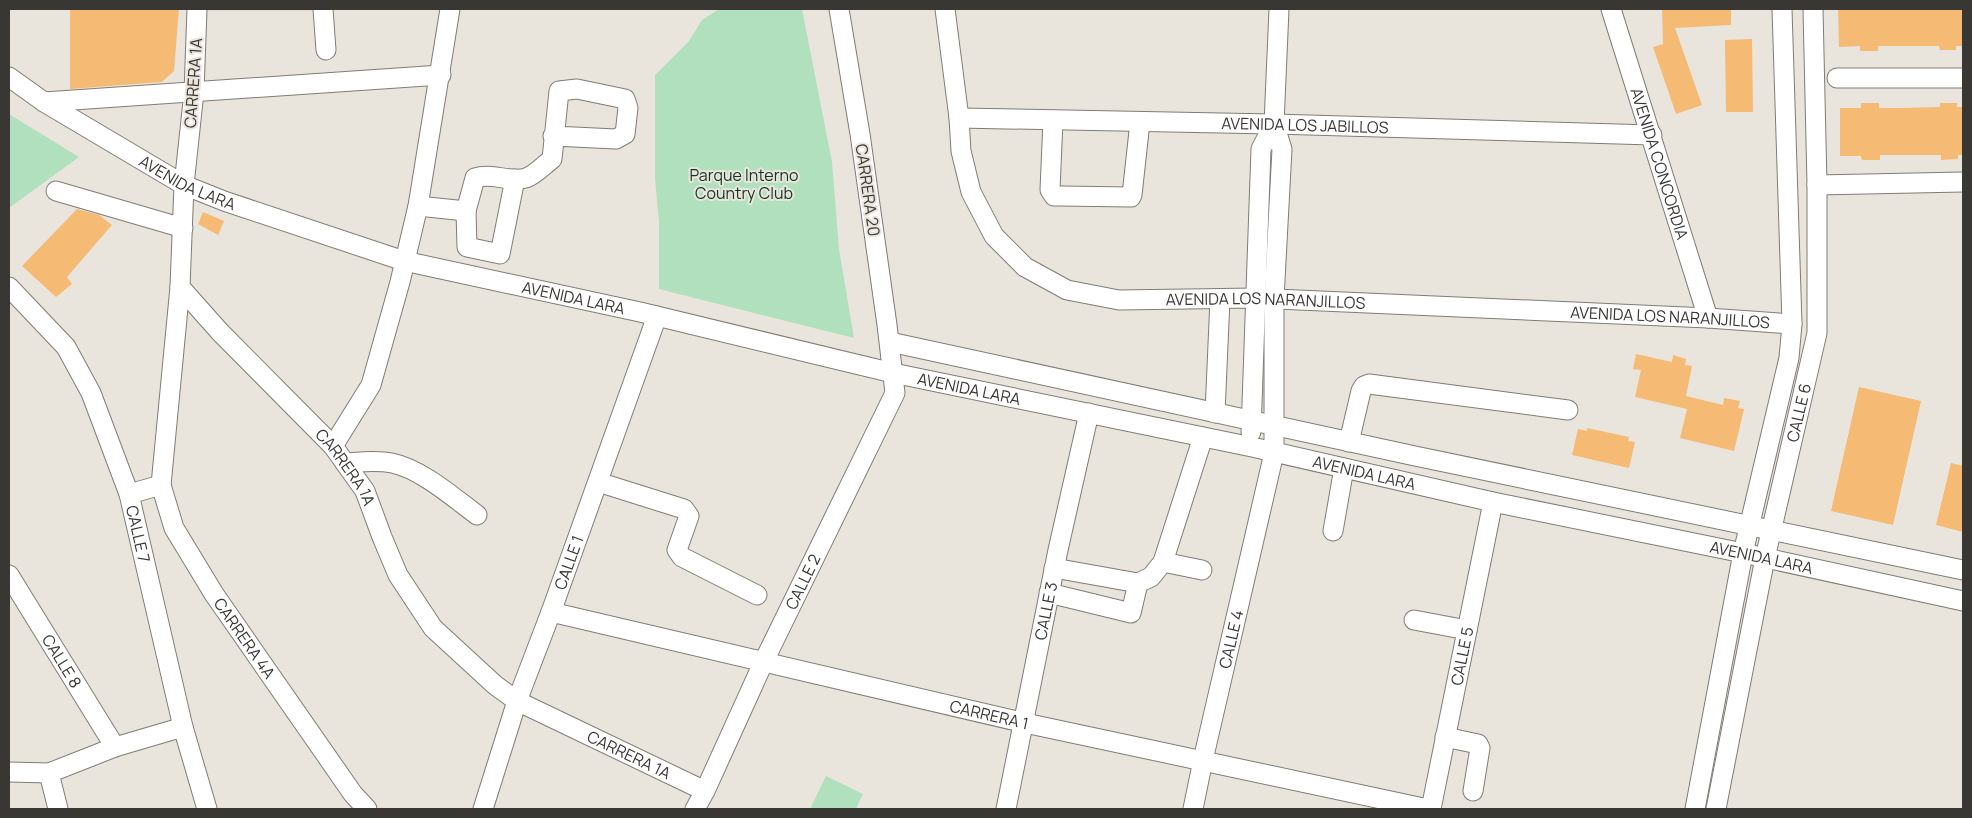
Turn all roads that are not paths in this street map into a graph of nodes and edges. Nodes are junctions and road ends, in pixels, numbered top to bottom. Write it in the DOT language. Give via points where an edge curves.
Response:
graph roads {
  1 [pos="197,9"];
  2 [pos="323,9"];
  3 [pos="450,9"];
  4 [pos="839,9"];
  5 [pos="945,9"];
  6 [pos="1279,9"];
  7 [pos="1611,9"];
  8 [pos="1782,9"];
  9 [pos="1813,9"];
  10 [pos="326,50"];
  11 [pos="441,75"];
  12 [pos="9,77"];
  13 [pos="1837,78"];
  14 [pos="1963,78"];
  15 [pos="194,92"];
  16 [pos="44,102"];
  17 [pos="959,118"];
  18 [pos="1053,120"];
  19 [pos="1140,122"];
  20 [pos="1274,124"];
  21 [pos="1652,135"];
  22 [pos="553,136"];
  23 [pos="515,179"];
  24 [pos="1963,182"];
  25 [pos="184,185"];
  26 [pos="1817,185"];
  27 [pos="56,191"];
  28 [pos="418,206"];
  29 [pos="466,211"];
  30 [pos="183,228"];
  31 [pos="404,261"];
  32 [pos="9,287"];
  33 [pos="180,287"];
  34 [pos="1220,298"];
  35 [pos="1255,298"];
  36 [pos="1274,299"];
  37 [pos="657,316"];
  38 [pos="1708,318"];
  39 [pos="1792,324"];
  40 [pos="890,342"];
  41 [pos="893,373"];
  42 [pos="1568,410"];
  43 [pos="1089,413"];
  44 [pos="1215,413"];
  45 [pos="1250,420"];
  46 [pos="1274,425"];
  47 [pos="1203,437"];
  48 [pos="1349,442"];
  49 [pos="333,446"];
  50 [pos="1252,448"];
  51 [pos="1274,452"];
  52 [pos="345,463"];
  53 [pos="1344,468"];
  54 [pos="598,482"];
  55 [pos="161,484"];
  56 [pos="128,494"];
  57 [pos="1494,502"];
  58 [pos="477,514"];
  59 [pos="1749,526"];
  60 [pos="1333,531"];
  61 [pos="1772,531"];
  62 [pos="1742,553"];
  63 [pos="1765,558"];
  64 [pos="1163,562"];
  65 [pos="1054,568"];
  66 [pos="1202,570"];
  67 [pos="1963,570"];
  68 [pos="9,575"];
  69 [pos="1138,583"];
  70 [pos="1049,593"];
  71 [pos="757,595"];
  72 [pos="1963,601"];
  73 [pos="551,612"];
  74 [pos="1414,620"];
  75 [pos="1467,630"];
  76 [pos="764,661"];
  77 [pos="517,700"];
  78 [pos="1025,723"];
  79 [pos="183,727"];
  80 [pos="1445,737"];
  81 [pos="115,747"];
  82 [pos="1203,760"];
  83 [pos="9,772"];
  84 [pos="49,774"];
  85 [pos="704,790"];
  86 [pos="1473,790"];
  87 [pos="58,809"];
  88 [pos="207,809"];
  89 [pos="367,809"];
  90 [pos="483,809"];
  91 [pos="695,809"];
  92 [pos="1006,809"];
  93 [pos="1193,809"];
  94 [pos="1429,809"];
  95 [pos="1695,809"];
  96 [pos="1716,809"];
  1 -- 15 [label="street, CARRERA 1A"];
  2 -- 10 [label="street"];
  3 -- 11 [label="street"];
  4 -- 40 [label="street, CARRERA 20"];
  5 -- 17 [label="street, AVENIDA LOS NARANJILLOS"];
  6 -- 20 [label="street"];
  7 -- 21 [label="street, AVENIDA CONCORDIA"];
  8 -- 39 [label="street"];
  9 -- 26 [label="street, CALLE 6"];
  11 -- 15 [label="street"];
  11 -- 28 [label="street"];
  12 -- 16 [label="street, AVENIDA LARA"];
  13 -- 14 [label="street"];
  15 -- 16 [label="street"];
  15 -- 25 [label="street, CARRERA 1A"];
  16 -- 25 [label="street, AVENIDA LARA"];
  17 -- 18 [label="street, AVENIDA LOS JABILLOS"];
  17 -- 34 [label="street, AVENIDA LOS NARANJILLOS" via="961,151 971,192 994,236 1025,267 1067,290 1119,300"];
  18 -- 19 [label="street, AVENIDA LOS JABILLOS"];
  18 -- 19 [label="street" via="1050,190 1054,196 1131,197"];
  19 -- 20 [label="street, AVENIDA LOS JABILLOS"];
  20 -- 21 [label="street, AVENIDA LOS JABILLOS"];
  20 -- 35 [label="street" via="1261,149"];
  20 -- 36 [label="street, CALLE 4" via="1282,149"];
  21 -- 38 [label="street, AVENIDA CONCORDIA"];
  22 -- 23 [label="street" via="552,159 527,178"];
  23 -- 29 [label="street" via="483,175 475,178"];
  23 -- 29 [label="street" via="500,254 467,247"];
  24 -- 26 [label="street"];
  25 -- 30 [label="street, CARRERA 1A"];
  25 -- 31 [label="street, AVENIDA LARA"];
  26 -- 61 [label="street, CALLE 6" via="1817,333"];
  27 -- 30 [label="street"];
  28 -- 29 [label="street"];
  28 -- 31 [label="street"];
  30 -- 33 [label="street, CARRERA 1A"];
  31 -- 37 [label="street, AVENIDA LARA"];
  31 -- 49 [label="street" via="371,386"];
  32 -- 56 [label="street, CALLE 7" via="66,347 90,393"];
  33 -- 49 [label="street, CARRERA 1A"];
  33 -- 55 [label="street"];
  34 -- 35 [label="street, AVENIDA LOS NARANJILLOS"];
  34 -- 44 [label="street"];
  35 -- 36 [label="street, AVENIDA LOS NARANJILLOS"];
  35 -- 45 [label="street"];
  36 -- 38 [label="street, AVENIDA LOS NARANJILLOS"];
  36 -- 46 [label="street, CALLE 4"];
  37 -- 41 [label="street, AVENIDA LARA"];
  37 -- 54 [label="street, CALLE 1"];
  38 -- 39 [label="street, AVENIDA LOS NARANJILLOS"];
  39 -- 59 [label="street" via="1789,358"];
  40 -- 41 [label="street, CARRERA 20"];
  40 -- 44 [label="street, AVENIDA LARA"];
  41 -- 43 [label="street, AVENIDA LARA"];
  41 -- 76 [label="street, CALLE 2" via="895,393"];
  42 -- 48 [label="street" via="1369,384 1361,390"];
  43 -- 47 [label="street, AVENIDA LARA"];
  43 -- 65 [label="street, CALLE 3"];
  44 -- 45 [label="street, AVENIDA LARA"];
  45 -- 46 [label="street, AVENIDA LARA"];
  45 -- 50 [label="street"];
  46 -- 48 [label="street, AVENIDA LARA"];
  46 -- 51 [label="street, CALLE 4"];
  47 -- 50 [label="street, AVENIDA LARA"];
  47 -- 64 [label="street"];
  48 -- 59 [label="street, AVENIDA LARA"];
  49 -- 52 [label="street, CARRERA 1A"];
  50 -- 51 [label="street, AVENIDA LARA"];
  51 -- 53 [label="street, AVENIDA LARA"];
  51 -- 82 [label="street, CALLE 4"];
  52 -- 58 [label="street" via="374,461 416,472"];
  52 -- 77 [label="street, CARRERA 1A" via="365,491 398,575 433,628 495,685"];
  53 -- 57 [label="street, AVENIDA LARA"];
  53 -- 60 [label="street"];
  54 -- 71 [label="street" via="684,509 689,516 677,550 682,557"];
  54 -- 73 [label="street, CALLE 1"];
  55 -- 56 [label="street"];
  55 -- 89 [label="street, CARRERA 4A" via="174,528 214,594 353,794"];
  56 -- 79 [label="street, CALLE 7"];
  57 -- 62 [label="street, AVENIDA LARA"];
  57 -- 75 [label="street, CALLE 5"];
  59 -- 61 [label="street, AVENIDA LARA"];
  59 -- 62 [label="street"];
  61 -- 63 [label="street, CALLE 6"];
  61 -- 67 [label="street, AVENIDA LARA"];
  62 -- 63 [label="street, AVENIDA LARA"];
  62 -- 95 [label="street"];
  63 -- 72 [label="street, AVENIDA LARA"];
  63 -- 96 [label="street, CALLE 6"];
  64 -- 66 [label="street"];
  64 -- 69 [label="street" via="1151,577"];
  65 -- 69 [label="street"];
  65 -- 70 [label="street, CALLE 3"];
  68 -- 81 [label="street, CALLE 8"];
  69 -- 70 [label="street" via="1131,613"];
  70 -- 78 [label="street, CALLE 3"];
  73 -- 76 [label="street, CARRERA 1"];
  73 -- 77 [label="street, CALLE 1"];
  74 -- 75 [label="street"];
  75 -- 80 [label="street, CALLE 5"];
  76 -- 78 [label="street, CARRERA 1"];
  76 -- 85 [label="street, CALLE 2"];
  77 -- 85 [label="street, CARRERA 1A"];
  77 -- 90 [label="street, CALLE 1"];
  78 -- 82 [label="street, CARRERA 1"];
  78 -- 92 [label="street, CALLE 3"];
  79 -- 81 [label="street"];
  79 -- 88 [label="street, CALLE 7"];
  80 -- 86 [label="street" via="1478,744"];
  80 -- 94 [label="street, CALLE 5"];
  81 -- 84 [label="street"];
  82 -- 93 [label="street, CALLE 4"];
  82 -- 94 [label="street, CARRERA 1"];
  83 -- 84 [label="street"];
  84 -- 87 [label="street"];
  85 -- 91 [label="street"];
}
